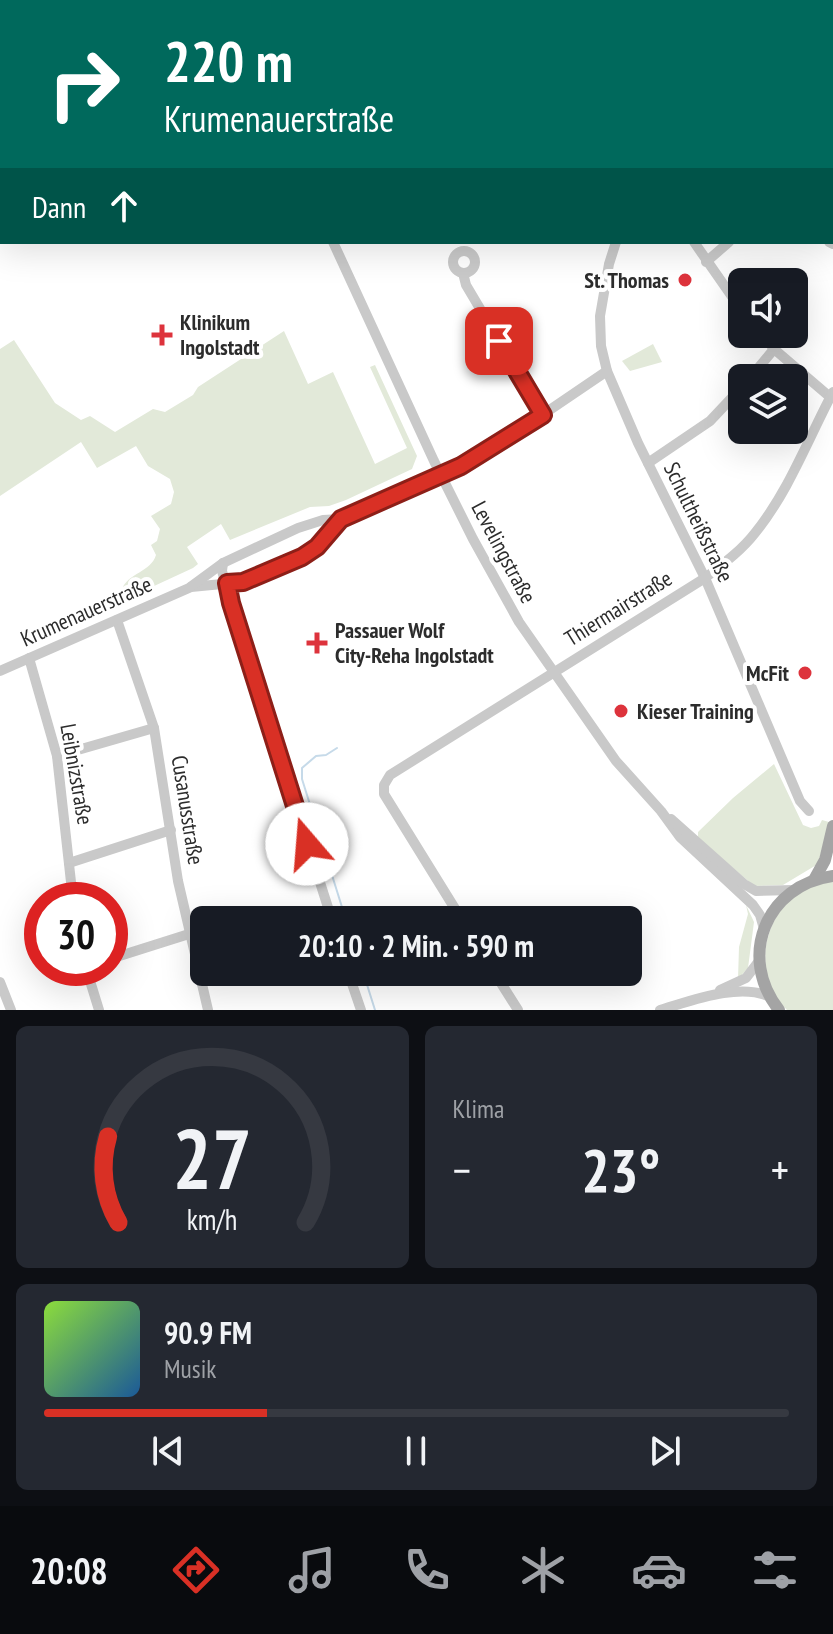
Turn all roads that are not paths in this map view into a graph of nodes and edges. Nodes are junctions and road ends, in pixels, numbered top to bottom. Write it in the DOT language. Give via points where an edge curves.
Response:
graph roads {
  1 [pos="334,244"];
  2 [pos="615,244"];
  3 [pos="695,244"];
  4 [pos="727,244"];
  5 [pos="706,262"];
  6 [pos="463,273"];
  7 [pos="728,292"];
  8 [pos="774,349"];
  9 [pos="762,364"];
  10 [pos="607,371"];
  11 [pos="832,395"];
  12 [pos="728,402"];
  13 [pos="543,415"];
  14 [pos="648,463"];
  15 [pos="441,475"];
  16 [pos="341,519"];
  17 [pos="311,524"];
  18 [pos="321,542"];
  19 [pos="223,563"];
  20 [pos="705,578"];
  21 [pos="227,583"];
  22 [pos="189,588"];
  23 [pos="117,620"];
  24 [pos="29,658"];
  25 [pos="0,671"];
  26 [pos="552,673"];
  27 [pos="154,728"];
  28 [pos="57,756"];
  29 [pos="661,811"];
  30 [pos="809,811"];
  31 [pos="833,826"];
  32 [pos="171,830"];
  33 [pos="69,863"];
  34 [pos="833,876"];
  35 [pos="814,880"];
  36 [pos="71,882"];
  37 [pos="794,890"];
  38 [pos="328,906"];
  39 [pos="453,906"];
  40 [pos="764,929"];
  41 [pos="189,934"];
  42 [pos="128,953"];
  43 [pos="759,961"];
  44 [pos="0,982"];
  45 [pos="92,986"];
  46 [pos="353,986"];
  47 [pos="503,986"];
  48 [pos="712,995"];
  49 [pos="770,997"];
  50 [pos="11,1010"];
  51 [pos="99,1010"];
  52 [pos="208,1010"];
  53 [pos="361,1010"];
  54 [pos="518,1010"];
  55 [pos="660,1010"];
  56 [pos="779,1010"];
  1 -- 15 [label="street, Levelingstraße"];
  2 -- 10 [label="street, Schultheißstraße" via="601,300"];
  3 -- 5 [label="street"];
  4 -- 5 [label="street"];
  5 -- 7 [label="street"];
  6 -- 13 [label="street"];
  8 -- 9 [label="street"];
  8 -- 11 [label="street"];
  10 -- 13 [label="street, Krumenauerstraße"];
  10 -- 14 [label="street, Schultheißstraße"];
  11 -- 20 [label="street, Thiermairstraße" via="777,501 735,554"];
  12 -- 14 [label="street" via="710,421"];
  13 -- 15 [label="street, Krumenauerstraße"];
  14 -- 20 [label="street, Schultheißstraße"];
  15 -- 16 [label="street, Krumenauerstraße"];
  15 -- 26 [label="street, Levelingstraße" via="495,580"];
  16 -- 17 [label="street, Krumenauerstraße"];
  16 -- 18 [label="street, Krumenauerstraße"];
  17 -- 18 [label="street"];
  17 -- 19 [label="street, Krumenauerstraße"];
  18 -- 21 [label="street, Krumenauerstraße" via="287,563 243,582"];
  19 -- 21 [label="street"];
  19 -- 22 [label="street, Krumenauerstraße"];
  20 -- 26 [label="street, Thiermairstraße"];
  20 -- 30 [label="street, Schultheißstraße" via="795,790"];
  21 -- 22 [label="street, Krumenauerstraße"];
  21 -- 38 [label="street"];
  22 -- 23 [label="street, Krumenauerstraße"];
  23 -- 24 [label="street, Krumenauerstraße"];
  23 -- 27 [label="street, Cusanusstraße"];
  24 -- 25 [label="street, Krumenauerstraße"];
  24 -- 28 [label="street, Leibnizstraße"];
  26 -- 29 [label="street, Levelingstraße" via="607,750"];
  26 -- 39 [label="street, Thiermairstraße" via="403,766 384,785 392,808"];
  27 -- 28 [label="street"];
  27 -- 32 [label="street, Cusanusstraße"];
  28 -- 33 [label="street, Leibnizstraße"];
  29 -- 37 [label="street, Levelingstraße" via="744,884 756,891"];
  29 -- 40 [label="street, Levelingstraße" via="680,837 753,905"];
  31 -- 35 [label="main road"];
  32 -- 33 [label="street"];
  32 -- 41 [label="street, Cusanusstraße"];
  33 -- 36 [label="street, Leibnizstraße"];
  34 -- 35 [label="main road"];
  35 -- 37 [label="main road"];
  37 -- 40 [label="main road" via="777,905"];
  40 -- 43 [label="main road"];
  41 -- 42 [label="street"];
  41 -- 52 [label="street, Cusanusstraße"];
  43 -- 48 [label="street" via="746,978"];
  43 -- 49 [label="main road"];
  44 -- 50 [label="street"];
  45 -- 51 [label="street"];
  46 -- 53 [label="street"];
  47 -- 54 [label="street"];
  48 -- 49 [label="street" via="751,991"];
  48 -- 55 [label="street"];
  49 -- 56 [label="main road"];
}
